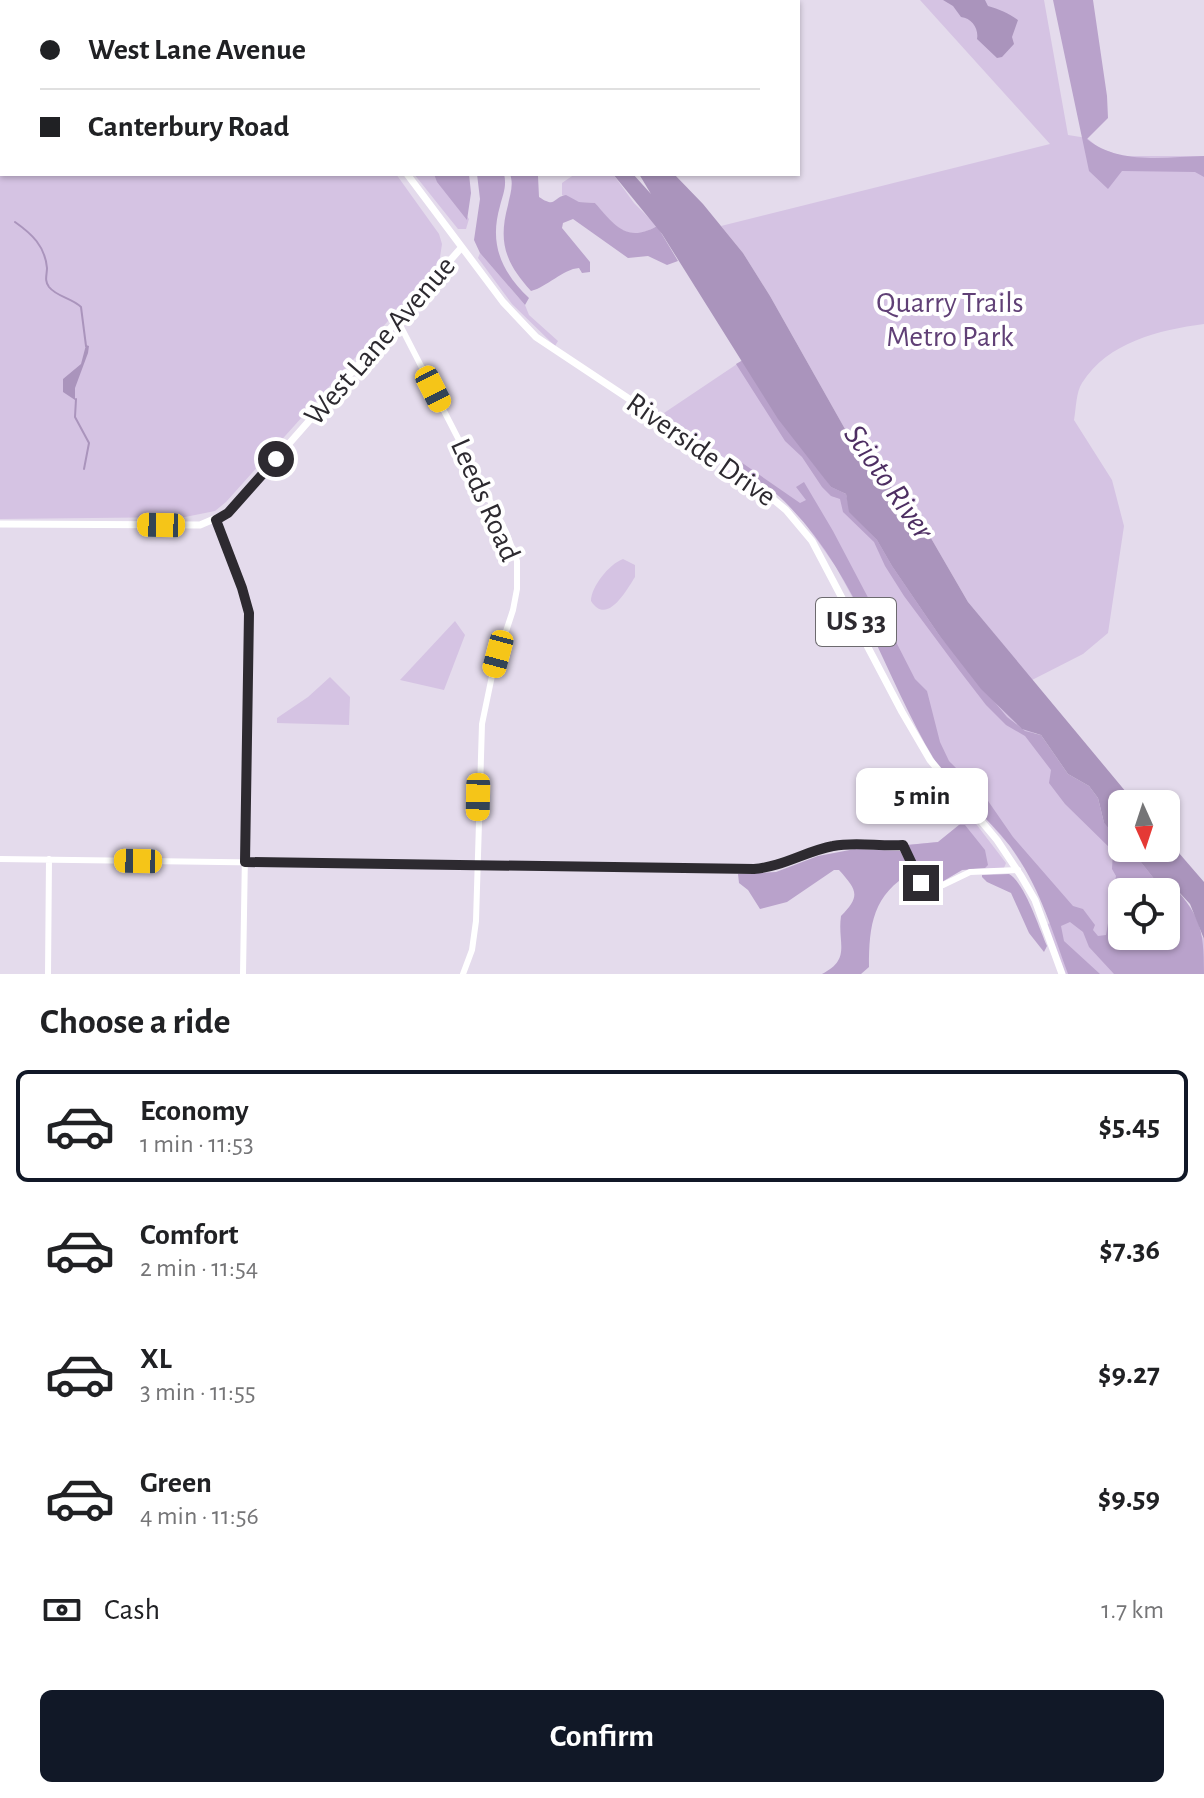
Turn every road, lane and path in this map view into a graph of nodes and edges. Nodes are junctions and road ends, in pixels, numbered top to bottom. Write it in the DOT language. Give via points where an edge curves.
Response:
graph roads {
  1 [pos="408,176"];
  2 [pos="461,248"];
  3 [pos="398,321"];
  4 [pos="216,520"];
  5 [pos="0,524"];
  6 [pos="0,859"];
  7 [pos="49,859"];
  8 [pos="245,862"];
  9 [pos="477,866"];
  10 [pos="1018,870"];
  11 [pos="48,974"];
  12 [pos="243,974"];
  13 [pos="463,974"];
  14 [pos="1062,974"];
  1 -- 2 [label="main road, Riverside Drive / US 33"];
  2 -- 3 [label="main road, West Lane Avenue"];
  2 -- 10 [label="main road, Riverside Drive / US 33" via="536,337 745,476 802,526 930,760"];
  3 -- 4 [label="main road, West Lane Avenue" via="240,501"];
  3 -- 9 [label="street, Leeds Road" via="517,561 516,598 482,724"];
  4 -- 5 [label="main road" via="184,525"];
  4 -- 8 [label="street" via="249,613"];
  6 -- 7 [label="street"];
  7 -- 8 [label="street"];
  7 -- 11 [label="street"];
  8 -- 9 [label="street"];
  8 -- 12 [label="street"];
  9 -- 10 [label="street" via="754,869 829,846 859,843 903,845 917,878 929,887 970,872"];
  9 -- 13 [label="street, Leeds Road" via="475,935"];
  10 -- 14 [label="main road, Riverside Drive / US 33"];
}
